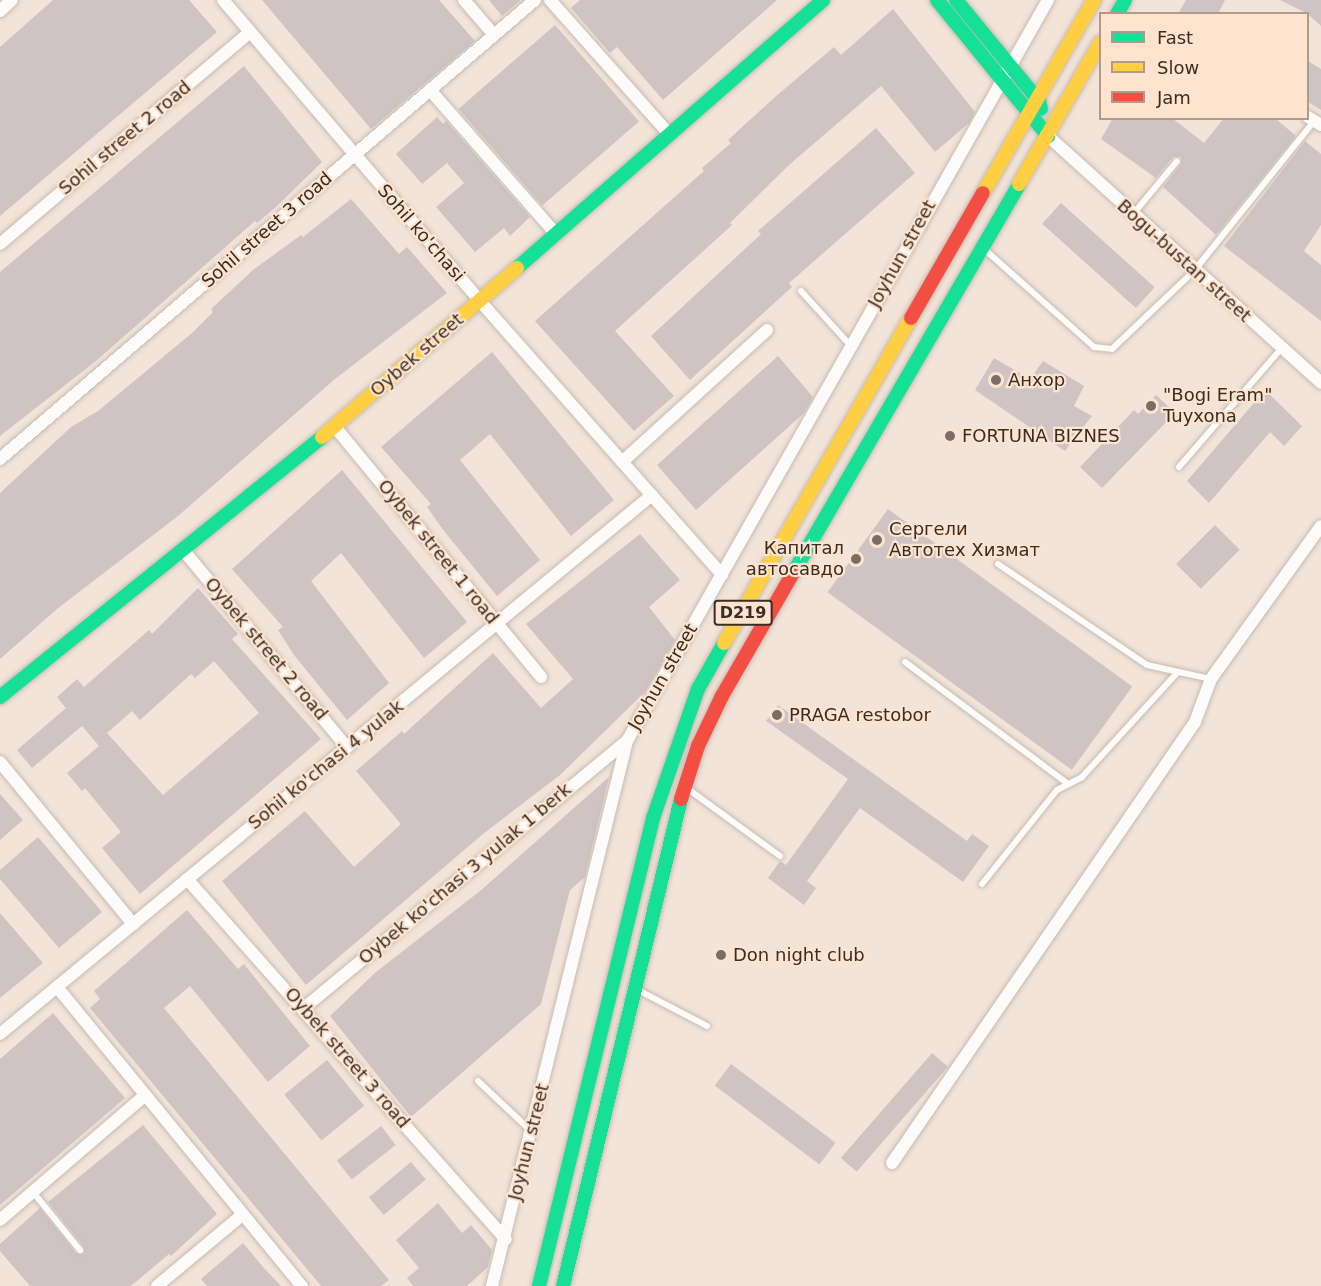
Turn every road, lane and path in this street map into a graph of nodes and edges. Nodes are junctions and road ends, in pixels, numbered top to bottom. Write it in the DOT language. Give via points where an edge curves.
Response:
graph roads {
  1 [pos="12,0"];
  2 [pos="223,0"];
  3 [pos="464,0"];
  4 [pos="535,0"];
  5 [pos="550,0"];
  6 [pos="823,0"];
  7 [pos="937,0"];
  8 [pos="956,0"];
  9 [pos="1048,0"];
  10 [pos="1094,0"];
  11 [pos="0,11"];
  12 [pos="250,32"];
  13 [pos="494,35"];
  14 [pos="1099,47"];
  15 [pos="1009,65"];
  16 [pos="1001,78"];
  17 [pos="430,90"];
  18 [pos="1039,101"];
  19 [pos="1031,114"];
  20 [pos="1314,121"];
  21 [pos="669,134"];
  22 [pos="1048,136"];
  23 [pos="354,155"];
  24 [pos="1177,161"];
  25 [pos="1133,214"];
  26 [pos="555,233"];
  27 [pos="0,244"];
  28 [pos="982,248"];
  29 [pos="1194,271"];
  30 [pos="801,291"];
  31 [pos="479,300"];
  32 [pos="767,330"];
  33 [pos="851,346"];
  34 [pos="1281,349"];
  35 [pos="1321,383"];
  36 [pos="335,427"];
  37 [pos="0,459"];
  38 [pos="622,462"];
  39 [pos="1179,467"];
  40 [pos="652,495"];
  41 [pos="1321,526"];
  42 [pos="184,551"];
  43 [pos="998,564"];
  44 [pos="722,575"];
  45 [pos="498,625"];
  46 [pos="905,662"];
  47 [pos="1177,673"];
  48 [pos="541,677"];
  49 [pos="1211,679"];
  50 [pos="0,697"];
  51 [pos="627,741"];
  52 [pos="347,747"];
  53 [pos="0,762"];
  54 [pos="1068,784"];
  55 [pos="685,787"];
  56 [pos="780,856"];
  57 [pos="188,879"];
  58 [pos="982,884"];
  59 [pos="133,924"];
  60 [pos="57,987"];
  61 [pos="634,988"];
  62 [pos="304,1008"];
  63 [pos="707,1026"];
  64 [pos="0,1034"];
  65 [pos="478,1081"];
  66 [pos="144,1096"];
  67 [pos="532,1132"];
  68 [pos="892,1163"];
  69 [pos="33,1191"];
  70 [pos="242,1215"];
  71 [pos="0,1220"];
  72 [pos="506,1239"];
  73 [pos="80,1250"];
  74 [pos="157,1286"];
  75 [pos="302,1286"];
  76 [pos="492,1286"];
  77 [pos="539,1286"];
  78 [pos="562,1286"];
  1 -- 11 [label="street"];
  2 -- 12 [label="street, Sohil ko'chasi"];
  3 -- 13 [label="street"];
  4 -- 13 [label="street, Sohil street 3 road"];
  5 -- 21 [label="street"];
  6 -- 21 [label="main road, Oybek street"];
  7 -- 16 [label="main road"];
  8 -- 15 [label="main road"];
  9 -- 15 [label="street, Joyhun street"];
  10 -- 18 [label="main road, Joyhun street / D219"];
  12 -- 23 [label="street, Sohil ko'chasi"];
  12 -- 27 [label="street, Sohil street 2 road"];
  13 -- 17 [label="street, Sohil street 3 road"];
  14 -- 22 [label="main road, D219"];
  15 -- 16 [label="street, Joyhun street"];
  15 -- 18 [label="main road"];
  16 -- 19 [label="main road"];
  16 -- 33 [label="street, Joyhun street"];
  17 -- 23 [label="street, Sohil street 3 road"];
  17 -- 26 [label="street"];
  18 -- 19 [label="main road, Joyhun street / D219"];
  18 -- 22 [label="main road"];
  19 -- 22 [label="main road"];
  19 -- 77 [label="main road, Joyhun street / D219" via="698,689 653,818"];
  20 -- 29 [label="lane"];
  21 -- 26 [label="main road, Oybek street"];
  22 -- 25 [label="street, Bogu-bustan street"];
  22 -- 28 [label="main road, D219"];
  23 -- 31 [label="street, Sohil ko'chasi"];
  23 -- 37 [label="street, Sohil street 3 road"];
  24 -- 25 [label="lane"];
  25 -- 29 [label="street, Bogu-bustan street"];
  26 -- 31 [label="main road, Oybek street"];
  28 -- 29 [label="lane" via="1102,350 1112,349"];
  28 -- 55 [label="main road, D219" via="722,696 698,746"];
  29 -- 34 [label="street, Bogu-bustan street"];
  30 -- 33 [label="lane"];
  31 -- 36 [label="main road, Oybek street"];
  31 -- 38 [label="street, Sohil ko'chasi"];
  32 -- 38 [label="street"];
  33 -- 44 [label="street, Joyhun street"];
  34 -- 35 [label="street, Bogu-bustan street"];
  34 -- 39 [label="lane"];
  36 -- 42 [label="main road, Oybek street"];
  36 -- 45 [label="street, Oybek street 1 road"];
  38 -- 40 [label="street, Sohil ko'chasi"];
  40 -- 44 [label="street, Sohil ko'chasi"];
  40 -- 45 [label="street, Sohil ko'chasi 4 yulak"];
  41 -- 49 [label="street"];
  42 -- 50 [label="main road, Oybek street"];
  42 -- 52 [label="street, Oybek street 2 road"];
  43 -- 47 [label="lane" via="1147,665"];
  44 -- 51 [label="street, Joyhun street"];
  45 -- 48 [label="street, Oybek street 1 road"];
  45 -- 52 [label="street, Sohil ko'chasi 4 yulak"];
  46 -- 54 [label="lane"];
  47 -- 49 [label="lane"];
  47 -- 54 [label="lane" via="1082,777"];
  49 -- 68 [label="street" via="1195,722"];
  51 -- 62 [label="street, Oybek ko'chasi 3 yulak 1 berk"];
  51 -- 67 [label="street, Joyhun street"];
  52 -- 57 [label="street, Sohil ko'chasi 4 yulak"];
  53 -- 59 [label="street"];
  54 -- 58 [label="lane" via="1057,790"];
  55 -- 56 [label="lane"];
  55 -- 61 [label="main road, D219"];
  57 -- 59 [label="street, Sohil ko'chasi 4 yulak"];
  57 -- 62 [label="street, Oybek street 3 road"];
  59 -- 60 [label="street, Sohil ko'chasi 4 yulak"];
  60 -- 64 [label="street, Sohil ko'chasi 4 yulak"];
  60 -- 66 [label="street"];
  61 -- 63 [label="lane"];
  61 -- 78 [label="main road, D219"];
  62 -- 72 [label="street, Oybek street 3 road"];
  65 -- 67 [label="lane"];
  66 -- 69 [label="street"];
  66 -- 70 [label="street"];
  67 -- 72 [label="street, Joyhun street"];
  69 -- 71 [label="street"];
  69 -- 73 [label="lane"];
  70 -- 74 [label="street"];
  70 -- 75 [label="street"];
  72 -- 76 [label="street, Joyhun street"];
}
